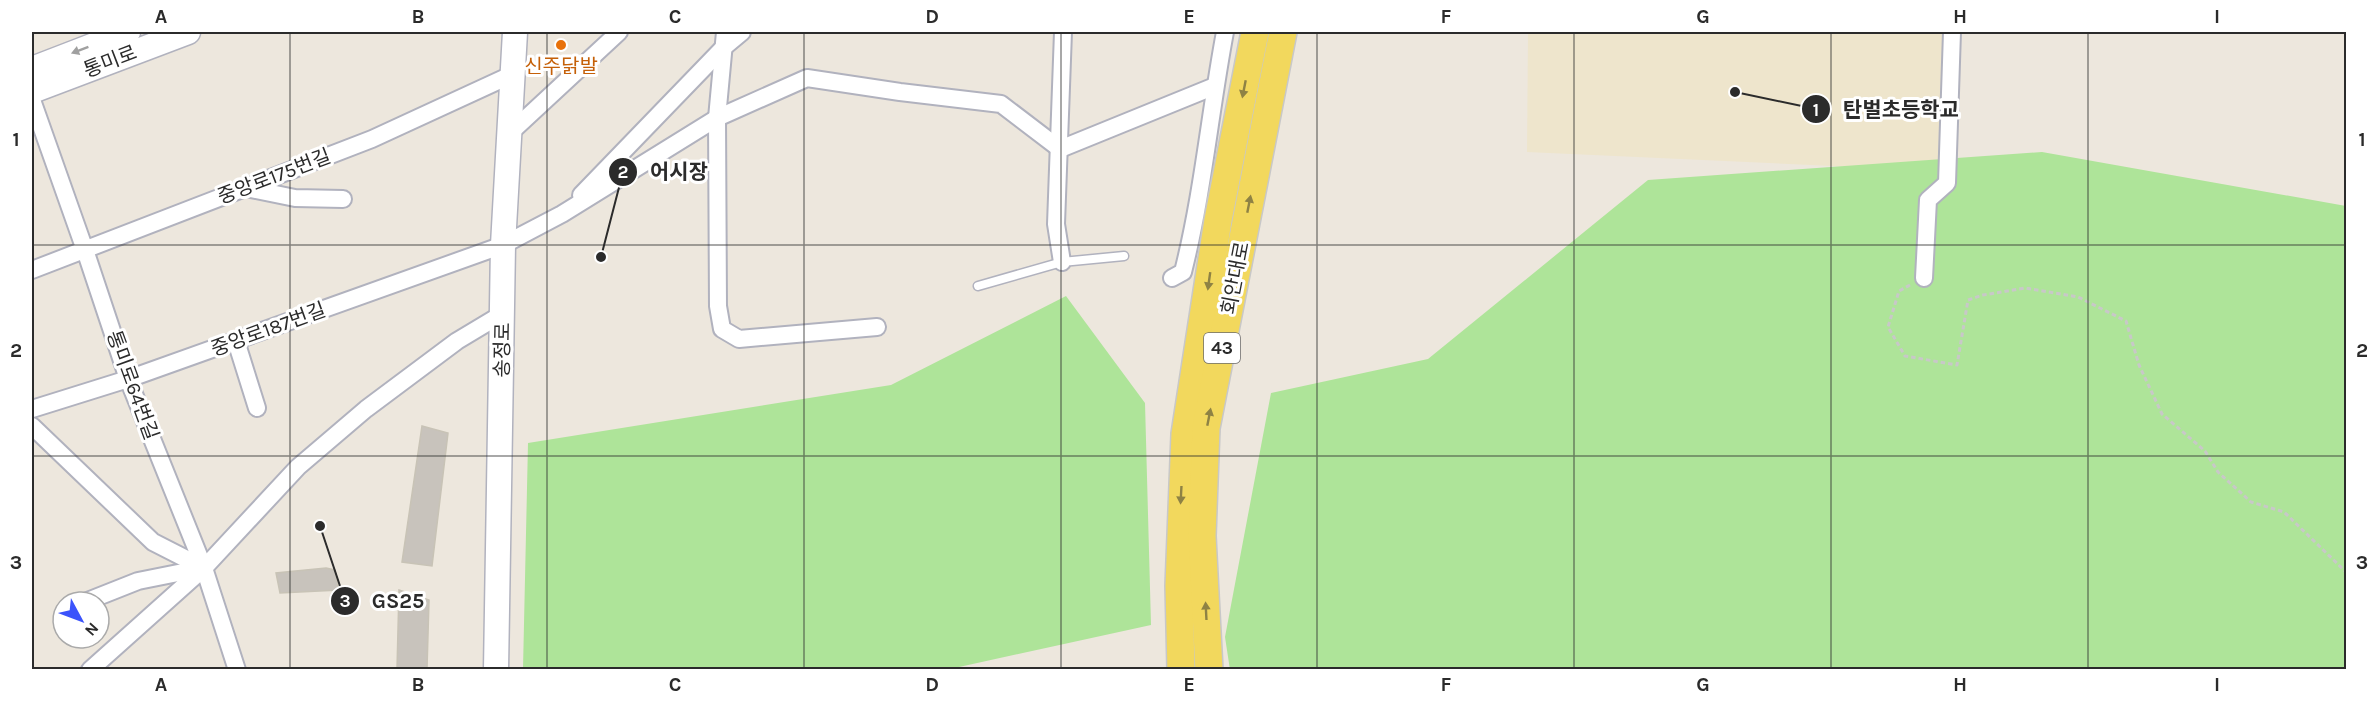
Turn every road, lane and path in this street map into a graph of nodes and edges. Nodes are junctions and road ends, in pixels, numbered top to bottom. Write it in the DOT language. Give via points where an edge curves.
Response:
graph roads {
  1 [pos="39,32"];
  2 [pos="128,32"];
  3 [pos="188,32"];
  4 [pos="515,32"];
  5 [pos="620,32"];
  6 [pos="742,32"];
  7 [pos="1063,32"];
  8 [pos="1225,32"];
  9 [pos="1255,32"];
  10 [pos="1283,32"];
  11 [pos="1952,32"];
  12 [pos="32,33"];
  13 [pos="724,39"];
  14 [pos="32,69"];
  15 [pos="513,74"];
  16 [pos="1215,86"];
  17 [pos="32,91"];
  18 [pos="32,100"];
  19 [pos="717,118"];
  20 [pos="509,135"];
  21 [pos="1060,149"];
  22 [pos="246,188"];
  23 [pos="342,199"];
  24 [pos="562,214"];
  25 [pos="503,244"];
  26 [pos="85,249"];
  27 [pos="1124,256"];
  28 [pos="1062,262"];
  29 [pos="32,270"];
  30 [pos="1172,278"];
  31 [pos="1924,278"];
  32 [pos="978,286"];
  33 [pos="502,314"];
  34 [pos="876,327"];
  35 [pos="236,341"];
  36 [pos="128,379"];
  37 [pos="257,408"];
  38 [pos="32,409"];
  39 [pos="32,426"];
  40 [pos="204,567"];
  41 [pos="2346,572"];
  42 [pos="111,592"];
  43 [pos="90,669"];
  44 [pos="237,669"];
  45 [pos="496,669"];
  46 [pos="1181,669"];
  47 [pos="1209,669"];
  1 -- 12 [label="path"];
  2 -- 14 [label="street, 통미로, one-way"];
  3 -- 17 [label="street, 통미로"];
  4 -- 15 [label="street, 송정로"];
  5 -- 20 [label="street"];
  6 -- 13 [label="street"];
  7 -- 21 [label="street"];
  8 -- 16 [label="street"];
  9 -- 46 [label="main road, 회안대로 / 43, one-way" via="1218,220 1185,434 1179,575"];
  47 -- 10 [label="main road, 회안대로 / 43, one-way" via="1202,536 1206,428"];
  11 -- 31 [label="street" via="1947,183 1928,200"];
  13 -- 19 [label="street"];
  13 -- 24 [label="street"];
  15 -- 20 [label="street, 송정로"];
  15 -- 22 [label="street, 중앙로175번길" via="372,139"];
  16 -- 21 [label="street"];
  16 -- 30 [label="street" via="1191,242 1183,272"];
  18 -- 26 [label="street, 통미로64번길"];
  19 -- 21 [label="street" via="807,78 1000,104"];
  19 -- 24 [label="street"];
  19 -- 34 [label="street" via="718,306 722,329 739,339"];
  20 -- 25 [label="street, 송정로"];
  21 -- 28 [label="street" via="1056,224"];
  22 -- 23 [label="street" via="295,198"];
  22 -- 26 [label="street, 중앙로175번길"];
  24 -- 25 [label="street, 중앙로187번길"];
  25 -- 33 [label="street, 송정로"];
  25 -- 35 [label="street, 중앙로187번길"];
  26 -- 29 [label="street, 중앙로175번길"];
  26 -- 36 [label="street, 통미로64번길"];
  27 -- 28 [label="lane"];
  28 -- 32 [label="lane"];
  31 -- 41 [label="path" via="1899,291 1888,327 1905,356 1957,365 1968,300 2025,288 2078,297 2126,321 2139,365 2162,414 2205,451 2218,472 2251,502 2284,512"];
  33 -- 40 [label="street" via="457,341 366,409 298,467"];
  33 -- 45 [label="street, 송정로"];
  35 -- 36 [label="street, 중앙로187번길"];
  35 -- 37 [label="street"];
  36 -- 38 [label="street, 중앙로187번길"];
  36 -- 40 [label="street, 통미로64번길"];
  39 -- 40 [label="street" via="153,542"];
  40 -- 42 [label="street" via="138,581"];
  40 -- 43 [label="street"];
  40 -- 44 [label="street, 통미로64번길"];
}
